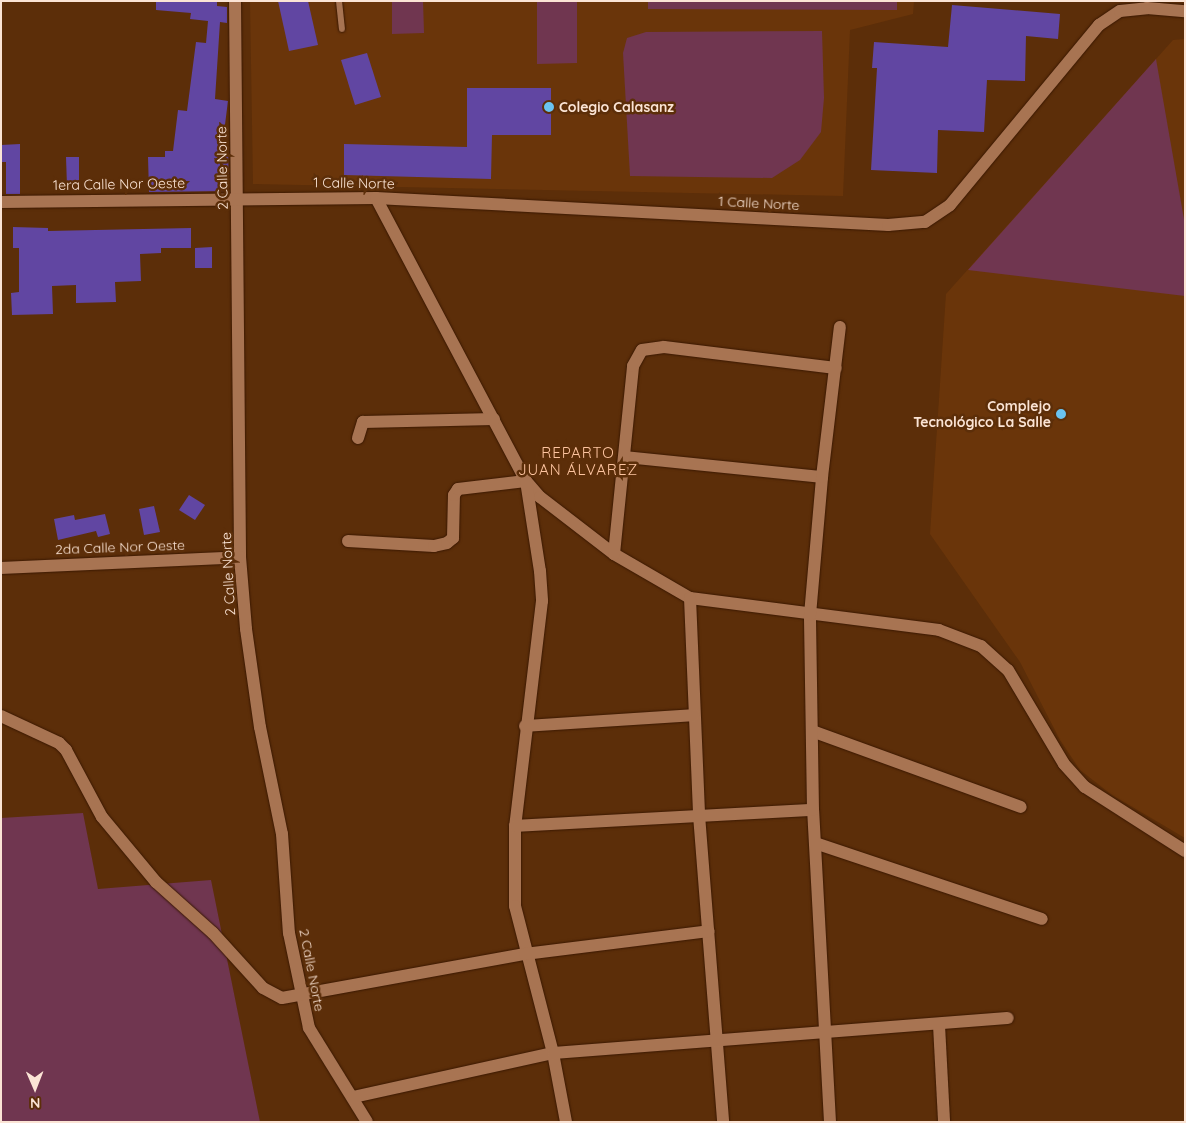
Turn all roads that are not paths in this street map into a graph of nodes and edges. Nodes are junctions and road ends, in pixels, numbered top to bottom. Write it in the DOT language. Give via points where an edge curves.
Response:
graph roads {
  1 [pos="235,1"];
  2 [pos="339,1"];
  3 [pos="1121,6"];
  4 [pos="1185,11"];
  5 [pos="342,28"];
  6 [pos="238,197"];
  7 [pos="376,198"];
  8 [pos="1,202"];
  9 [pos="840,327"];
  10 [pos="836,368"];
  11 [pos="494,419"];
  12 [pos="358,438"];
  13 [pos="625,457"];
  14 [pos="822,477"];
  15 [pos="526,481"];
  16 [pos="348,541"];
  17 [pos="614,554"];
  18 [pos="240,557"];
  19 [pos="1,568"];
  20 [pos="690,598"];
  21 [pos="810,615"];
  22 [pos="694,715"];
  23 [pos="1,716"];
  24 [pos="525,726"];
  25 [pos="812,730"];
  26 [pos="1021,807"];
  27 [pos="813,810"];
  28 [pos="699,816"];
  29 [pos="516,826"];
  30 [pos="816,844"];
  31 [pos="1185,851"];
  32 [pos="1042,919"];
  33 [pos="709,932"];
  34 [pos="525,954"];
  35 [pos="300,994"];
  36 [pos="1008,1018"];
  37 [pos="939,1025"];
  38 [pos="827,1034"];
  39 [pos="719,1041"];
  40 [pos="553,1053"];
  41 [pos="353,1097"];
  42 [pos="367,1122"];
  43 [pos="566,1122"];
  44 [pos="724,1122"];
  45 [pos="830,1122"];
  46 [pos="944,1122"];
  1 -- 6 [label="street, 2 Calle Norte"];
  2 -- 5 [label="lane"];
  3 -- 4 [label="street, 1 Calle Norte"];
  3 -- 7 [label="street, 1 Calle Norte" via="1099,25 950,205 925,222 888,225"];
  6 -- 7 [label="street, 1 Calle Norte"];
  6 -- 8 [label="street, 1era Calle Nor Oeste"];
  6 -- 18 [label="street, 2 Calle Norte"];
  7 -- 11 [label="street"];
  9 -- 10 [label="street"];
  10 -- 13 [label="street" via="664,347 642,350 632,366"];
  10 -- 14 [label="street"];
  11 -- 12 [label="street" via="363,422"];
  11 -- 15 [label="street"];
  13 -- 14 [label="street"];
  13 -- 17 [label="street"];
  14 -- 21 [label="street"];
  15 -- 16 [label="street" via="458,489 454,495 453,538 447,543 434,546"];
  15 -- 17 [label="street" via="540,497"];
  15 -- 24 [label="street" via="542,601"];
  17 -- 20 [label="street"];
  18 -- 19 [label="street, 2da Calle Nor Oeste"];
  18 -- 35 [label="street, 2 Calle Norte" via="260,727 282,834 288,933"];
  20 -- 21 [label="street"];
  20 -- 22 [label="street"];
  21 -- 25 [label="street"];
  21 -- 31 [label="street" via="939,630 981,646 1008,670 1064,764 1085,787"];
  22 -- 24 [label="street"];
  22 -- 28 [label="street"];
  23 -- 35 [label="street" via="59,743 66,750 102,817 156,882 213,933 263,988 282,998"];
  24 -- 29 [label="street"];
  25 -- 26 [label="street"];
  25 -- 27 [label="street"];
  27 -- 28 [label="street"];
  27 -- 30 [label="street"];
  28 -- 29 [label="street"];
  28 -- 33 [label="street"];
  29 -- 34 [label="street" via="515,906"];
  30 -- 32 [label="street"];
  30 -- 38 [label="street"];
  33 -- 34 [label="street"];
  33 -- 39 [label="street"];
  34 -- 35 [label="street"];
  34 -- 40 [label="street"];
  35 -- 41 [label="street, 2 Calle Norte" via="309,1028"];
  36 -- 37 [label="street"];
  37 -- 38 [label="street"];
  37 -- 46 [label="street"];
  38 -- 39 [label="street"];
  38 -- 45 [label="street"];
  39 -- 40 [label="street"];
  39 -- 44 [label="street"];
  40 -- 41 [label="street"];
  40 -- 43 [label="street"];
  41 -- 42 [label="street, 2 Calle Norte"];
}
